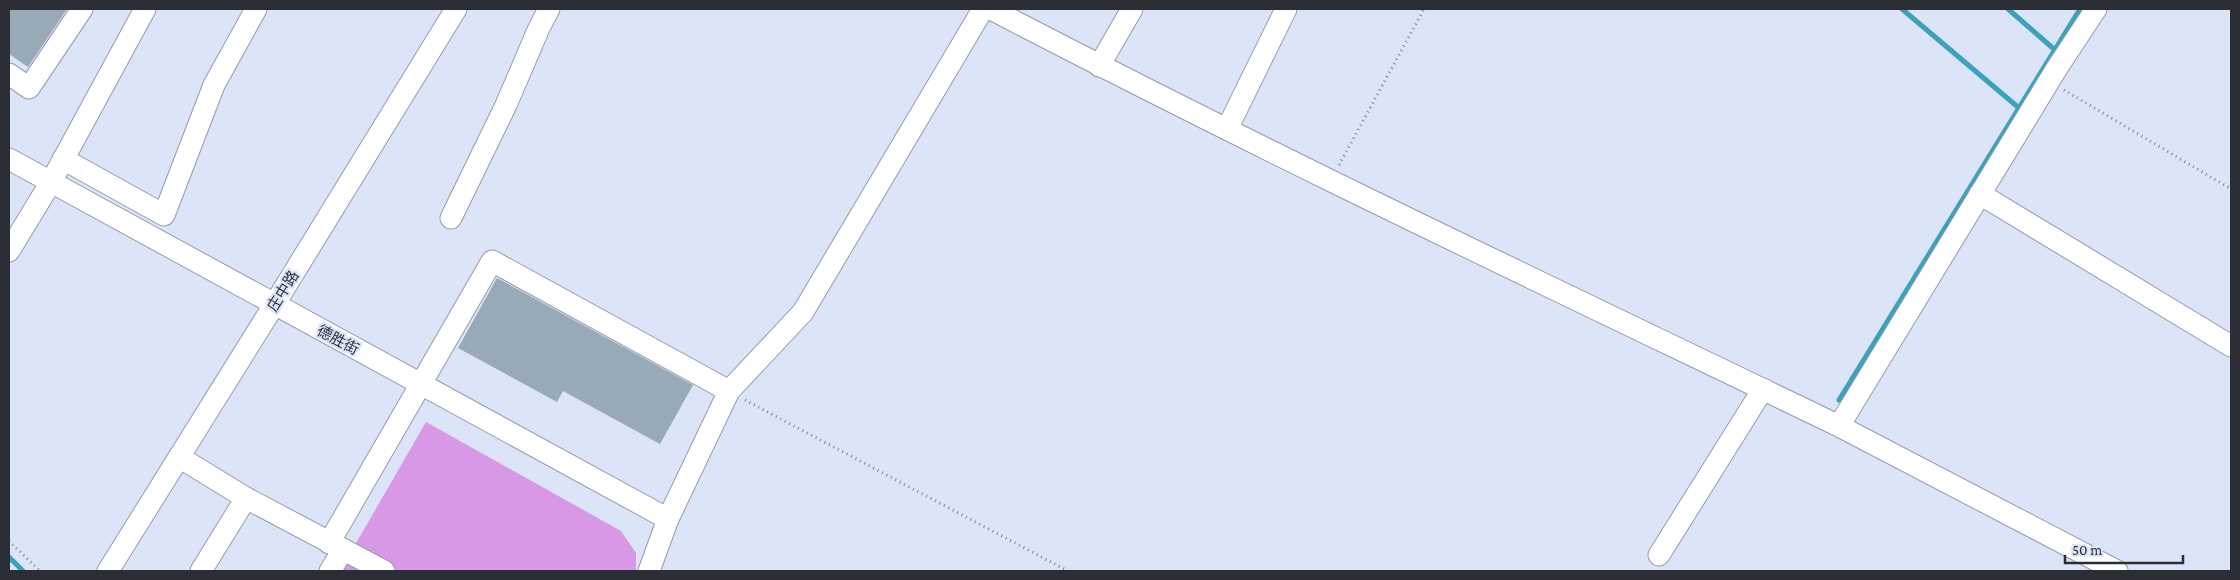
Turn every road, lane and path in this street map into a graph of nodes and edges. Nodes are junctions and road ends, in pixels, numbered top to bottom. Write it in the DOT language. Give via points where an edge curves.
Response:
graph roads {
  1 [pos="82,9"];
  2 [pos="145,9"];
  3 [pos="256,9"];
  4 [pos="456,9"];
  5 [pos="550,9"];
  6 [pos="983,9"];
  7 [pos="991,9"];
  8 [pos="1132,9"];
  9 [pos="1286,9"];
  10 [pos="1424,9"];
  11 [pos="2096,9"];
  12 [pos="1099,66"];
  13 [pos="9,74"];
  14 [pos="2048,81"];
  15 [pos="1227,129"];
  16 [pos="9,159"];
  17 [pos="63,159"];
  18 [pos="1330,180"];
  19 [pos="51,182"];
  20 [pos="2231,189"];
  21 [pos="1980,194"];
  22 [pos="452,218"];
  23 [pos="9,251"];
  24 [pos="274,306"];
  25 [pos="2231,346"];
  26 [pos="420,385"];
  27 [pos="1763,389"];
  28 [pos="729,391"];
  29 [pos="1839,426"];
  30 [pos="179,457"];
  31 [pos="246,498"];
  32 [pos="668,519"];
  33 [pos="9,541"];
  34 [pos="336,546"];
  35 [pos="1659,555"];
  36 [pos="40,571"];
  37 [pos="108,571"];
  38 [pos="201,571"];
  39 [pos="330,571"];
  40 [pos="384,571"];
  41 [pos="649,571"];
  42 [pos="1068,571"];
  43 [pos="2117,571"];
  1 -- 13 [label="street" via="29,88"];
  2 -- 17 [label="street"];
  3 -- 17 [label="street" via="214,85 164,215"];
  4 -- 24 [label="street, 庄中路"];
  5 -- 22 [label="street"];
  6 -- 28 [label="street" via="803,312"];
  7 -- 12 [label="street"];
  8 -- 12 [label="street"];
  9 -- 15 [label="street"];
  10 -- 18 [label="path"];
  11 -- 14 [label="street"];
  12 -- 15 [label="street"];
  14 -- 20 [label="path"];
  14 -- 21 [label="street"];
  15 -- 18 [label="street"];
  16 -- 19 [label="street, 德胜街"];
  17 -- 19 [label="street"];
  18 -- 27 [label="street"];
  19 -- 23 [label="street"];
  19 -- 24 [label="street, 德胜街"];
  21 -- 25 [label="street"];
  21 -- 29 [label="street"];
  24 -- 26 [label="street, 德胜街"];
  24 -- 30 [label="street, 庄中路"];
  26 -- 28 [label="street" via="492,261"];
  26 -- 32 [label="street, 德胜街"];
  26 -- 34 [label="street"];
  27 -- 29 [label="street"];
  27 -- 35 [label="street"];
  28 -- 32 [label="street"];
  28 -- 42 [label="path"];
  29 -- 43 [label="street"];
  30 -- 31 [label="street"];
  30 -- 37 [label="street, 庄中路"];
  31 -- 34 [label="street"];
  31 -- 38 [label="street"];
  32 -- 41 [label="street"];
  33 -- 36 [label="path"];
  34 -- 39 [label="street"];
  34 -- 40 [label="street"];
}
